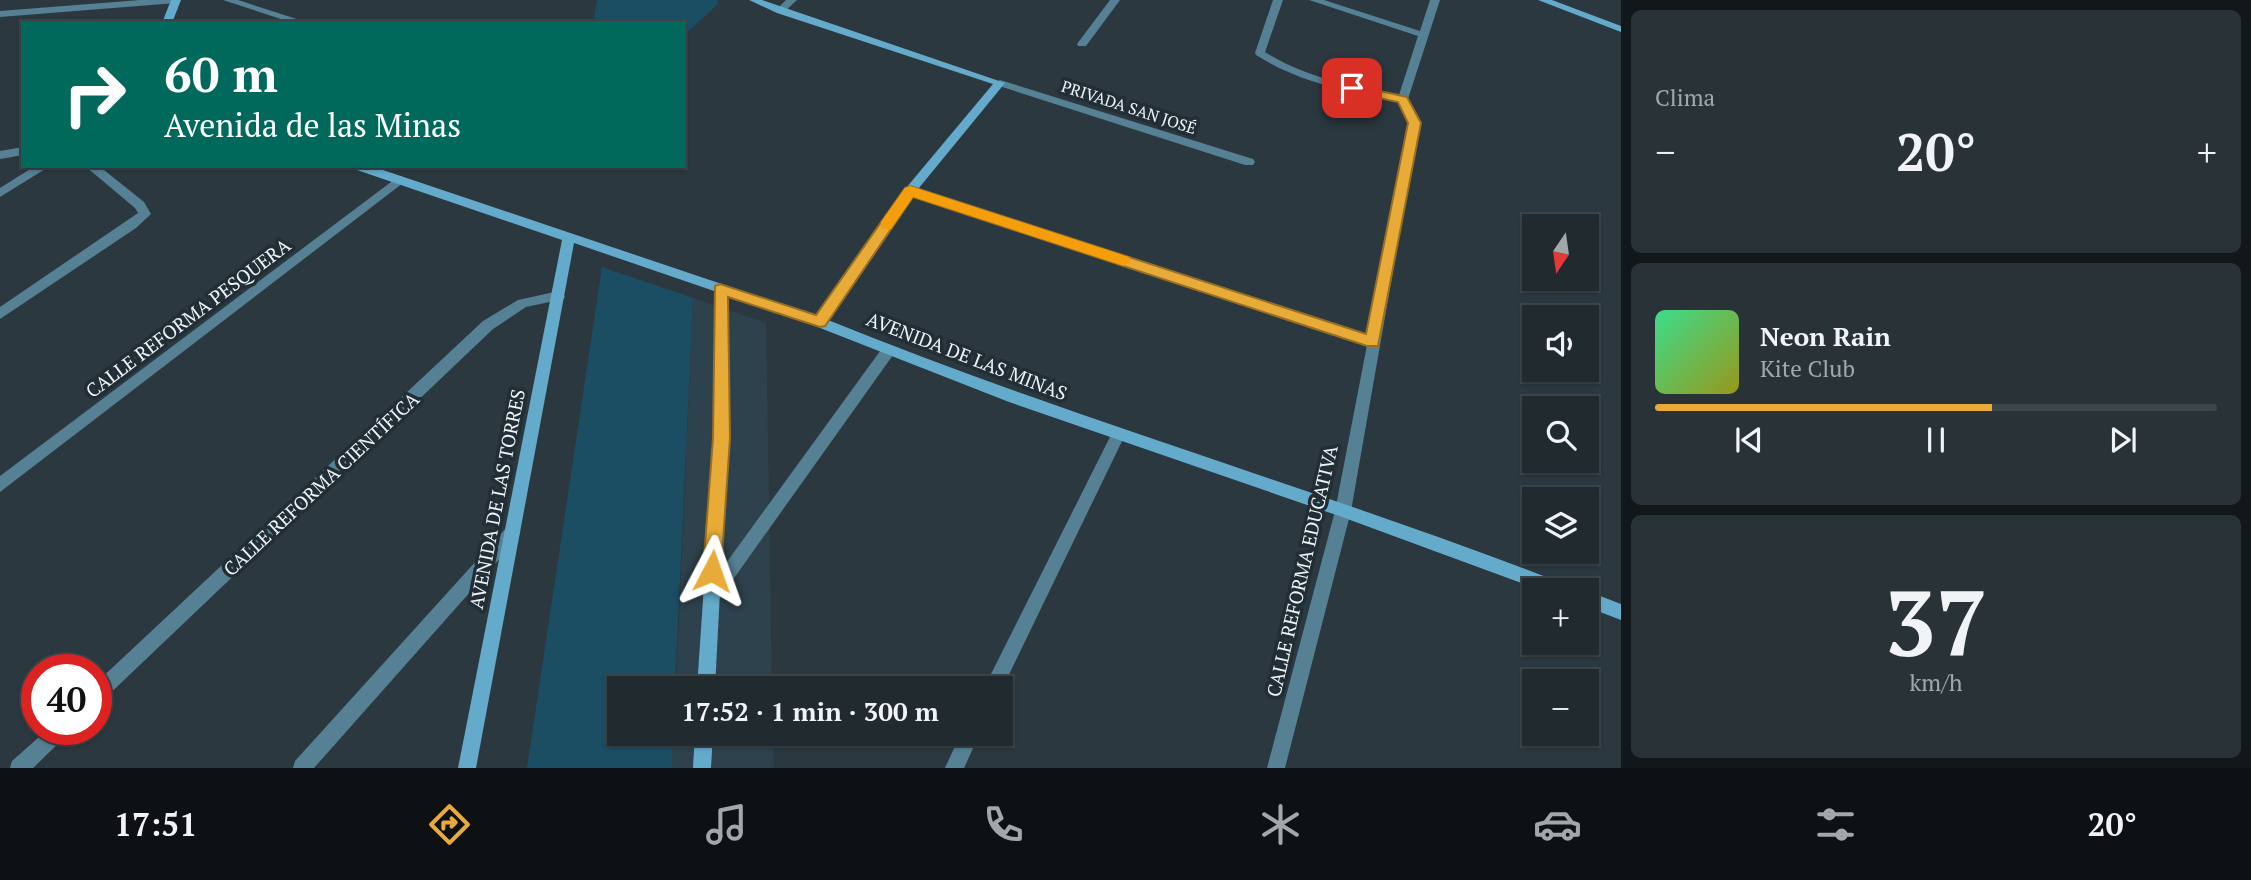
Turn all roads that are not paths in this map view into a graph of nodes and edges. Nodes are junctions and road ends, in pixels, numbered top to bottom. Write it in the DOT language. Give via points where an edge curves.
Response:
graph roads {
  1 [pos="176,0"];
  2 [pos="228,0"];
  3 [pos="754,0"];
  4 [pos="792,0"];
  5 [pos="1115,0"];
  6 [pos="1278,0"];
  7 [pos="1314,0"];
  8 [pos="1435,0"];
  9 [pos="1543,0"];
  10 [pos="1559,3"];
  11 [pos="780,11"];
  12 [pos="0,14"];
  13 [pos="168,21"];
  14 [pos="297,21"];
  15 [pos="1621,29"];
  16 [pos="1424,35"];
  17 [pos="1082,44"];
  18 [pos="1000,83"];
  19 [pos="1403,99"];
  20 [pos="21,151"];
  21 [pos="0,155"];
  22 [pos="1249,162"];
  23 [pos="41,168"];
  24 [pos="94,168"];
  25 [pos="364,168"];
  26 [pos="399,180"];
  27 [pos="910,191"];
  28 [pos="0,193"];
  29 [pos="569,237"];
  30 [pos="720,289"];
  31 [pos="559,296"];
  32 [pos="0,314"];
  33 [pos="820,322"];
  34 [pos="1372,342"];
  35 [pos="888,351"];
  36 [pos="1118,435"];
  37 [pos="0,485"];
  38 [pos="1343,511"];
  39 [pos="512,533"];
  40 [pos="1528,578"];
  41 [pos="710,598"];
  42 [pos="1599,604"];
  43 [pos="1621,612"];
  44 [pos="707,676"];
  45 [pos="999,676"];
  46 [pos="112,680"];
  47 [pos="44,745"];
  48 [pos="703,746"];
  49 [pos="965,746"];
  50 [pos="19,768"];
  51 [pos="302,768"];
  52 [pos="467,768"];
  53 [pos="702,768"];
  54 [pos="954,768"];
  55 [pos="1276,768"];
  1 -- 12 [label="street"];
  1 -- 13 [label="street"];
  2 -- 14 [label="street"];
  3 -- 11 [label="street"];
  4 -- 11 [label="street"];
  5 -- 17 [label="street"];
  6 -- 19 [label="street" via="1260,53 1278,66 1326,83"];
  7 -- 16 [label="street"];
  8 -- 16 [label="street"];
  9 -- 10 [label="street"];
  10 -- 15 [label="street"];
  11 -- 18 [label="street"];
  16 -- 19 [label="street"];
  18 -- 22 [label="street, PRIVADA SAN JOSÉ"];
  18 -- 27 [label="street"];
  19 -- 34 [label="street, CALLE REFORMA EDUCATIVA" via="1414,123"];
  20 -- 21 [label="street"];
  23 -- 28 [label="street"];
  24 -- 32 [label="street" via="145,214"];
  25 -- 26 [label="street, AVENIDA DE LAS MINAS"];
  26 -- 29 [label="street, AVENIDA DE LAS MINAS"];
  26 -- 37 [label="street, CALLE REFORMA PESQUERA"];
  27 -- 33 [label="street"];
  27 -- 34 [label="street"];
  29 -- 30 [label="street, AVENIDA DE LAS MINAS"];
  29 -- 31 [label="street, AVENIDA DE LAS TORRES"];
  30 -- 33 [label="street, AVENIDA DE LAS MINAS"];
  30 -- 41 [label="street" via="721,438"];
  31 -- 39 [label="street, AVENIDA DE LAS TORRES"];
  31 -- 46 [label="street, CALLE REFORMA CIENTÍFICA" via="523,303 488,325"];
  33 -- 35 [label="street, AVENIDA DE LAS MINAS"];
  34 -- 38 [label="street, CALLE REFORMA EDUCATIVA"];
  35 -- 36 [label="street, AVENIDA DE LAS MINAS"];
  35 -- 41 [label="street"];
  36 -- 38 [label="street, AVENIDA DE LAS MINAS"];
  36 -- 45 [label="street"];
  38 -- 40 [label="street, AVENIDA DE LAS MINAS"];
  38 -- 55 [label="street, CALLE REFORMA EDUCATIVA"];
  39 -- 51 [label="street"];
  39 -- 52 [label="street, AVENIDA DE LAS TORRES"];
  41 -- 44 [label="street"];
  42 -- 43 [label="street"];
  47 -- 50 [label="street"];
  48 -- 53 [label="street"];
  49 -- 54 [label="street"];
}
